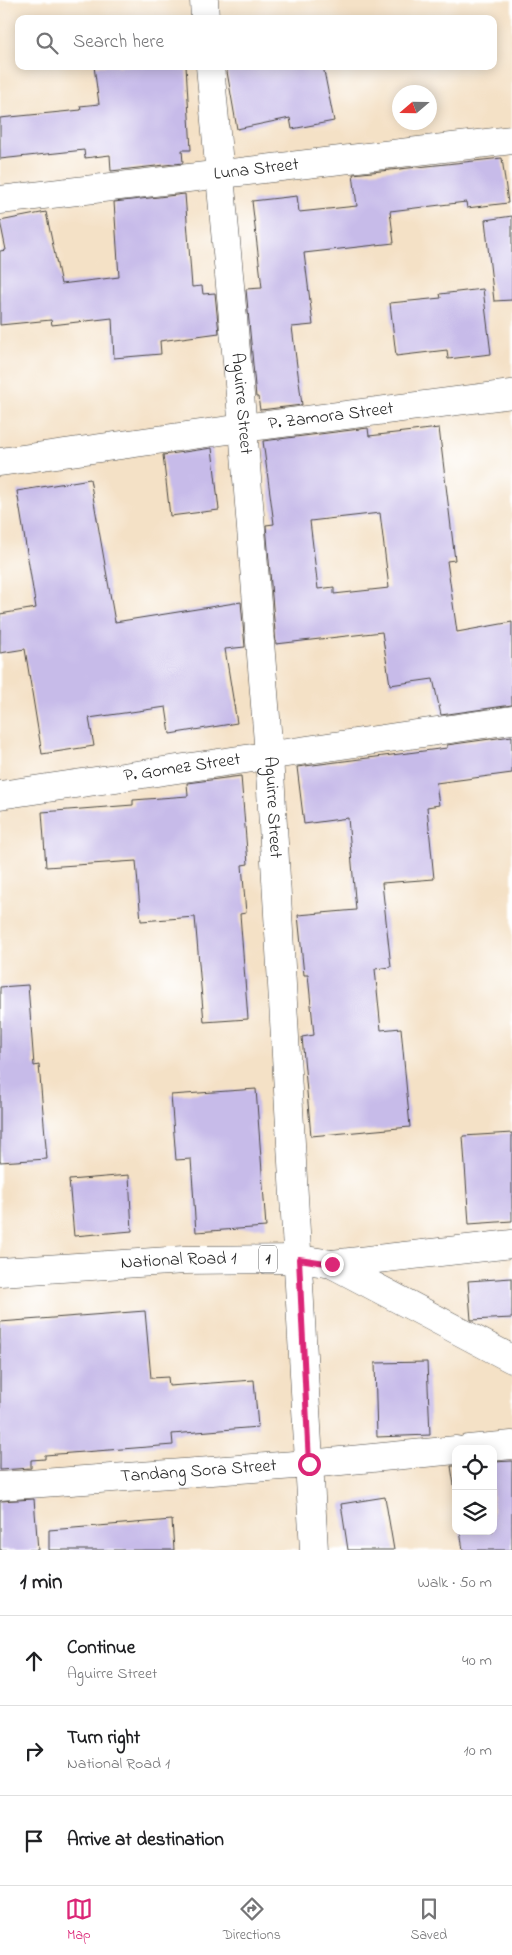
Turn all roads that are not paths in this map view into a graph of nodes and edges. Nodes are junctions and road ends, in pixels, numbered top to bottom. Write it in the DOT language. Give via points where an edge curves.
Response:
graph roads {
  1 [pos="204,0"];
  2 [pos="206,15"];
  3 [pos="210,70"];
  4 [pos="512,140"];
  5 [pos="219,173"];
  6 [pos="0,200"];
  7 [pos="512,394"];
  8 [pos="243,428"];
  9 [pos="0,462"];
  10 [pos="512,720"];
  11 [pos="269,755"];
  12 [pos="0,796"];
  13 [pos="512,1244"];
  14 [pos="299,1259"];
  15 [pos="332,1264"];
  16 [pos="0,1272"];
  17 [pos="512,1359"];
  18 [pos="512,1445"];
  19 [pos="497,1446"];
  20 [pos="452,1450"];
  21 [pos="309,1464"];
  22 [pos="0,1486"];
  23 [pos="314,1550"];
  1 -- 2 [label="street"];
  3 -- 5 [label="street, Aguirre Street"];
  4 -- 5 [label="street, Luna Street"];
  5 -- 6 [label="street, Luna Street"];
  5 -- 8 [label="street, Aguirre Street"];
  7 -- 8 [label="street, P. Zamora Street"];
  8 -- 9 [label="street, P. Zamora Street"];
  8 -- 11 [label="street, Aguirre Street"];
  10 -- 11 [label="street, P. Gomez Street"];
  11 -- 12 [label="street, P. Gomez Street"];
  11 -- 14 [label="street, Aguirre Street"];
  13 -- 15 [label="street"];
  14 -- 15 [label="street, National Road 1 / 1"];
  14 -- 16 [label="street, National Road 1 / 1" via="184,1260"];
  14 -- 21 [label="street, Aguirre Street"];
  15 -- 17 [label="street, National Road 1 / 1"];
  18 -- 19 [label="street"];
  20 -- 21 [label="street, Tandang Sora Street"];
  21 -- 22 [label="street, Tandang Sora Street"];
  21 -- 23 [label="street, Aguirre Street"];
}
